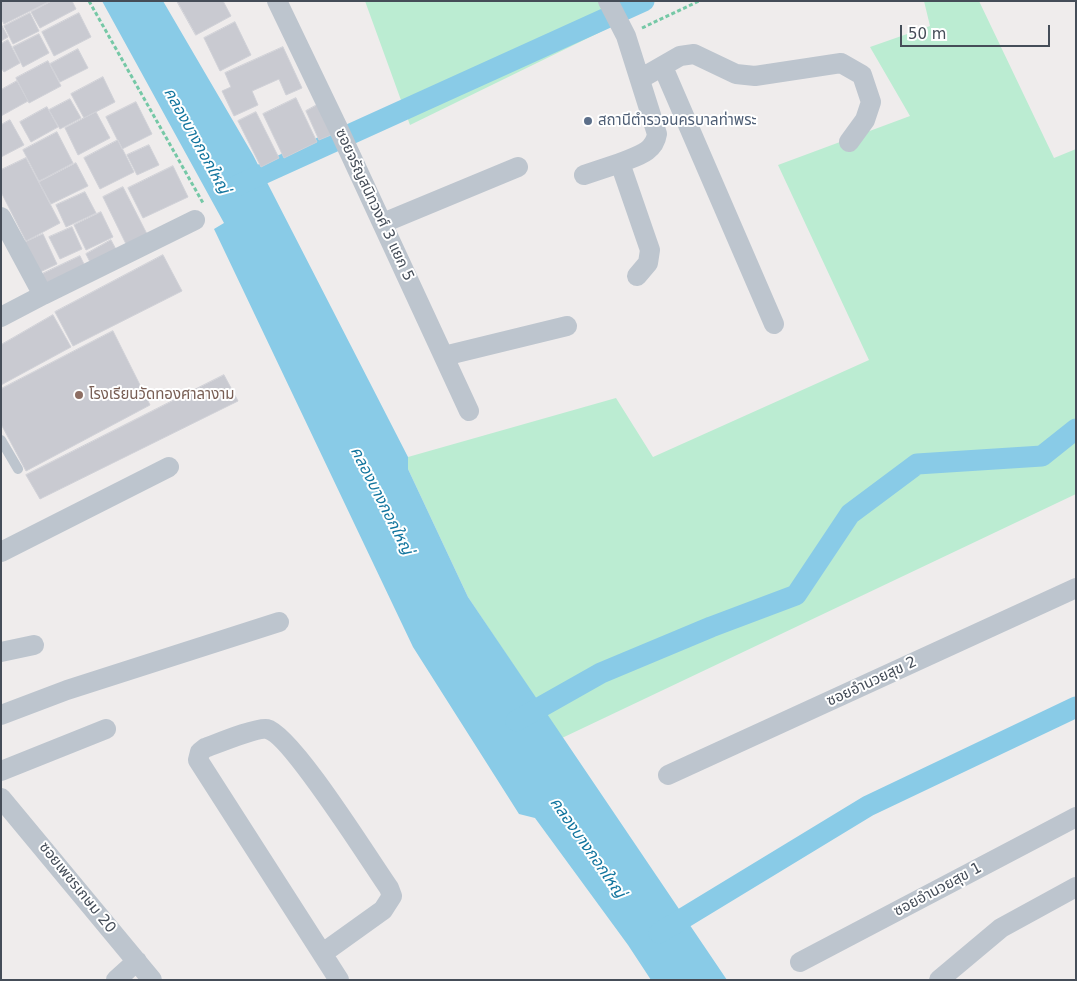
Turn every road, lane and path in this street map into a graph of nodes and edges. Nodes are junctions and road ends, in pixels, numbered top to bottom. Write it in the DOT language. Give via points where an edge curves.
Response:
graph roads {
  1 [pos="89,1"];
  2 [pos="277,1"];
  3 [pos="608,1"];
  4 [pos="699,1"];
  5 [pos="624,31"];
  6 [pos="663,66"];
  7 [pos="640,79"];
  8 [pos="849,142"];
  9 [pos="620,163"];
  10 [pos="518,167"];
  11 [pos="584,175"];
  12 [pos="200,213"];
  13 [pos="1,217"];
  14 [pos="383,223"];
  15 [pos="637,276"];
  16 [pos="42,295"];
  17 [pos="1,317"];
  18 [pos="774,324"];
  19 [pos="567,326"];
  20 [pos="444,356"];
  21 [pos="469,411"];
  22 [pos="1,440"];
  23 [pos="169,467"];
  24 [pos="18,469"];
  25 [pos="1,552"];
  26 [pos="1076,588"];
  27 [pos="280,622"];
  28 [pos="34,646"];
  29 [pos="1,652"];
  30 [pos="1,714"];
  31 [pos="106,729"];
  32 [pos="1,771"];
  33 [pos="668,776"];
  34 [pos="1,798"];
  35 [pos="1076,818"];
  36 [pos="1076,887"];
  37 [pos="323,953"];
  38 [pos="136,961"];
  39 [pos="800,962"];
  40 [pos="116,980"];
  41 [pos="152,980"];
  42 [pos="340,980"];
  43 [pos="939,980"];
  1 -- 12 [label="path"];
  2 -- 14 [label="street, ซอยจรัญสนิทวงศ์ 3 แยก 5"];
  3 -- 5 [label="street"];
  4 -- 5 [label="path"];
  5 -- 7 [label="street"];
  6 -- 7 [label="street"];
  6 -- 8 [label="street" via="680,56 694,54 736,74 755,76 841,63 862,75 871,102 865,120"];
  6 -- 18 [label="street"];
  7 -- 9 [label="street" via="657,134 656,143 651,149"];
  9 -- 11 [label="street"];
  9 -- 15 [label="street" via="650,250 648,264"];
  10 -- 14 [label="street"];
  12 -- 16 [label="street"];
  13 -- 16 [label="street"];
  14 -- 20 [label="street, ซอยจรัญสนิทวงศ์ 3 แยก 5"];
  16 -- 17 [label="street"];
  19 -- 20 [label="street"];
  20 -- 21 [label="street, ซอยจรัญสนิทวงศ์ 3 แยก 5"];
  22 -- 24 [label="lane"];
  23 -- 25 [label="street"];
  26 -- 33 [label="street, ซอยอำนวยสุข 2"];
  27 -- 30 [label="street"];
  28 -- 29 [label="street"];
  31 -- 32 [label="street"];
  34 -- 38 [label="street, ซอยเพชรเกษม 20"];
  35 -- 39 [label="street, ซอยอำนวยสุข 1"];
  36 -- 43 [label="street" via="1001,928"];
  37 -- 37 [label="street" via="198,760 205,748 263,728 276,732 305,766 389,888 392,896 383,910"];
  37 -- 42 [label="street"];
  38 -- 40 [label="street"];
  38 -- 41 [label="street, ซอยเพชรเกษม 20"];
}
